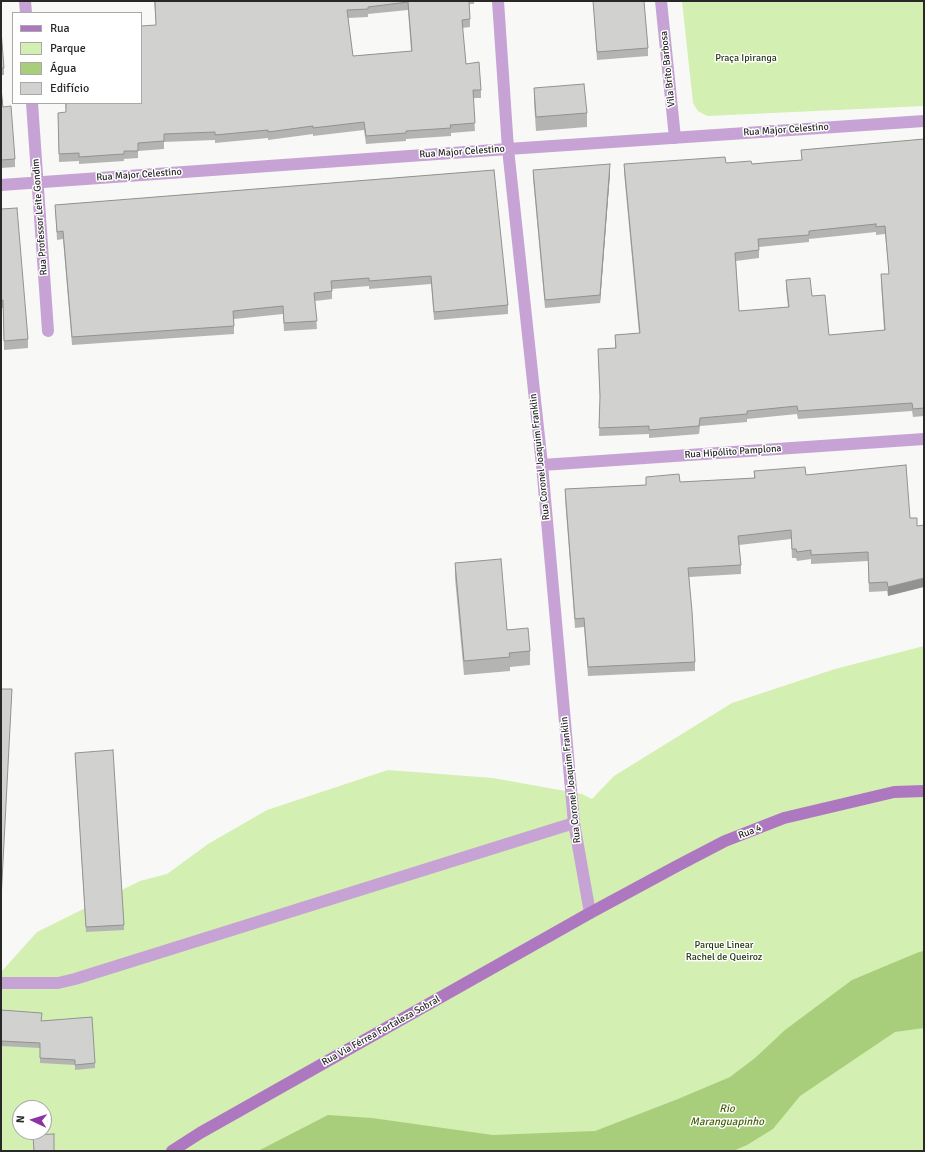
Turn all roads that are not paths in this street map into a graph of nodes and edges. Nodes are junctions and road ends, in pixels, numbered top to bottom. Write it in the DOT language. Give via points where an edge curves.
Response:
graph roads {
  1 [pos="25,1"];
  2 [pos="498,1"];
  3 [pos="661,1"];
  4 [pos="26,12"];
  5 [pos="32,104"];
  6 [pos="924,121"];
  7 [pos="675,138"];
  8 [pos="508,149"];
  9 [pos="38,183"];
  10 [pos="1,185"];
  11 [pos="48,331"];
  12 [pos="924,439"];
  13 [pos="542,465"];
  14 [pos="924,791"];
  15 [pos="574,823"];
  16 [pos="590,913"];
  17 [pos="1,983"];
  18 [pos="172,1151"];
  1 -- 4 [label="street"];
  2 -- 8 [label="street, Rua Coronel Joaquim Franklin"];
  3 -- 7 [label="street, Vila Brito Barbosa"];
  5 -- 9 [label="street, Rua Professor Leite Gondim"];
  6 -- 7 [label="street, Rua Major Celestino"];
  7 -- 8 [label="street, Rua Major Celestino"];
  8 -- 9 [label="street, Rua Major Celestino"];
  8 -- 13 [label="street, Rua Coronel Joaquim Franklin"];
  9 -- 10 [label="street, Rua Major Celestino"];
  9 -- 11 [label="street, Rua Professor Leite Gondim"];
  12 -- 13 [label="street, Rua Hipólito Pamplona"];
  13 -- 15 [label="street, Rua Coronel Joaquim Franklin"];
  14 -- 16 [label="main road, Rua 4" via="894,792 784,818 725,841"];
  15 -- 16 [label="street, Rua Coronel Joaquim Franklin"];
  15 -- 17 [label="street" via="75,980 58,983"];
  16 -- 18 [label="main road, Rua Via Férrea Fortaleza Sobral"];
}
